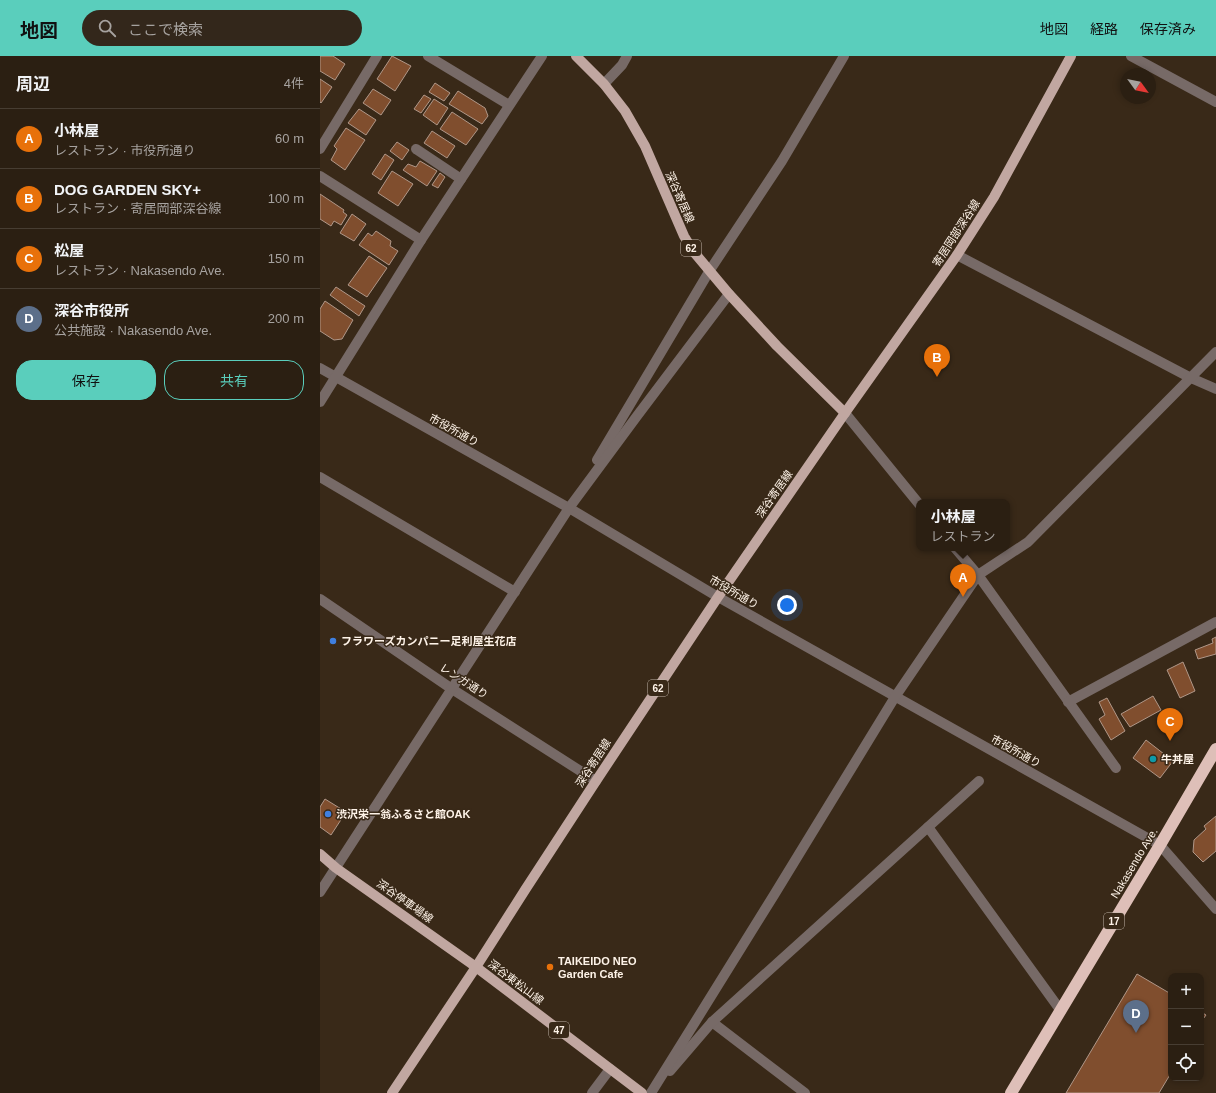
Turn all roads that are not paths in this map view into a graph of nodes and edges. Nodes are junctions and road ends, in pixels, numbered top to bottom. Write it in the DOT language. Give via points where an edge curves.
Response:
graph roads {
  1 [pos="377,56"];
  2 [pos="428,56"];
  3 [pos="542,56"];
  4 [pos="576,56"];
  5 [pos="627,56"];
  6 [pos="844,56"];
  7 [pos="1071,56"];
  8 [pos="1131,56"];
  9 [pos="604,84"];
  10 [pos="1216,102"];
  11 [pos="509,105"];
  12 [pos="320,149"];
  13 [pos="416,149"];
  14 [pos="320,176"];
  15 [pos="461,179"];
  16 [pos="421,240"];
  17 [pos="957,255"];
  18 [pos="710,270"];
  19 [pos="729,294"];
  20 [pos="1216,352"];
  21 [pos="320,368"];
  22 [pos="336,377"];
  23 [pos="1191,378"];
  24 [pos="1216,389"];
  25 [pos="320,402"];
  26 [pos="845,413"];
  27 [pos="320,477"];
  28 [pos="916,500"];
  29 [pos="569,508"];
  30 [pos="957,551"];
  31 [pos="978,576"];
  32 [pos="515,592"];
  33 [pos="718,597"];
  34 [pos="320,599"];
  35 [pos="1216,622"];
  36 [pos="452,689"];
  37 [pos="895,697"];
  38 [pos="1068,702"];
  39 [pos="1216,749"];
  40 [pos="1116,768"];
  41 [pos="596,781"];
  42 [pos="979,781"];
  43 [pos="928,827"];
  44 [pos="1160,845"];
  45 [pos="320,854"];
  46 [pos="336,868"];
  47 [pos="320,892"];
  48 [pos="1216,909"];
  49 [pos="476,967"];
  50 [pos="1061,1011"];
  51 [pos="712,1022"];
  52 [pos="610,1069"];
  53 [pos="392,1093"];
  54 [pos="592,1093"];
  55 [pos="642,1093"];
  56 [pos="651,1093"];
  57 [pos="805,1093"];
  58 [pos="1011,1093"];
  1 -- 12 [label="street"];
  2 -- 11 [label="street"];
  3 -- 11 [label="street"];
  4 -- 9 [label="main road, 深谷寄居線 / 62"];
  5 -- 9 [label="street"];
  6 -- 18 [label="street" via="782,161"];
  7 -- 17 [label="main road, 寄居岡部深谷線" via="994,198"];
  8 -- 10 [label="street"];
  9 -- 18 [label="main road, 深谷寄居線 / 62" via="625,112 645,146 684,236"];
  11 -- 15 [label="street"];
  13 -- 15 [label="street"];
  14 -- 16 [label="street"];
  15 -- 16 [label="street"];
  16 -- 22 [label="street"];
  17 -- 23 [label="street"];
  17 -- 26 [label="main road, 寄居岡部深谷線"];
  18 -- 19 [label="main road, 深谷寄居線 / 62"];
  18 -- 29 [label="street"];
  19 -- 26 [label="main road, 深谷寄居線 / 62"];
  19 -- 29 [label="street"];
  20 -- 23 [label="street"];
  21 -- 22 [label="street, 市役所通り"];
  22 -- 25 [label="street"];
  22 -- 29 [label="street, 市役所通り"];
  23 -- 24 [label="street"];
  23 -- 31 [label="street" via="1028,542"];
  26 -- 28 [label="street"];
  26 -- 33 [label="main road, 深谷寄居線 / 62"];
  27 -- 32 [label="street"];
  29 -- 32 [label="street"];
  29 -- 33 [label="street, 市役所通り"];
  30 -- 31 [label="street"];
  31 -- 37 [label="street"];
  31 -- 38 [label="street"];
  32 -- 36 [label="street"];
  33 -- 37 [label="street, 市役所通り"];
  33 -- 41 [label="main road, 深谷寄居線 / 62"];
  34 -- 36 [label="street, レンガ通り"];
  35 -- 38 [label="street"];
  36 -- 41 [label="street, レンガ通り"];
  36 -- 46 [label="street"];
  37 -- 44 [label="street, 市役所通り"];
  37 -- 56 [label="street"];
  38 -- 40 [label="street"];
  39 -- 44 [label="highway, Nakasendo Ave. / 17"];
  41 -- 49 [label="main road, 深谷寄居線 / 62"];
  42 -- 43 [label="street"];
  43 -- 50 [label="street"];
  43 -- 51 [label="street"];
  44 -- 48 [label="street, 市役所通り"];
  44 -- 50 [label="highway, Nakasendo Ave. / 17"];
  45 -- 46 [label="main road, 深谷停車場線"];
  46 -- 47 [label="street"];
  46 -- 49 [label="main road, 深谷停車場線"];
  49 -- 52 [label="main road, 深谷東松山線 / 47"];
  49 -- 53 [label="main road, 深谷東松山線"];
  50 -- 58 [label="highway, Nakasendo Ave. / 17"];
  51 -- 56 [label="street"];
  51 -- 57 [label="street"];
  52 -- 54 [label="street"];
  52 -- 55 [label="main road, 深谷東松山線 / 47"];
}
